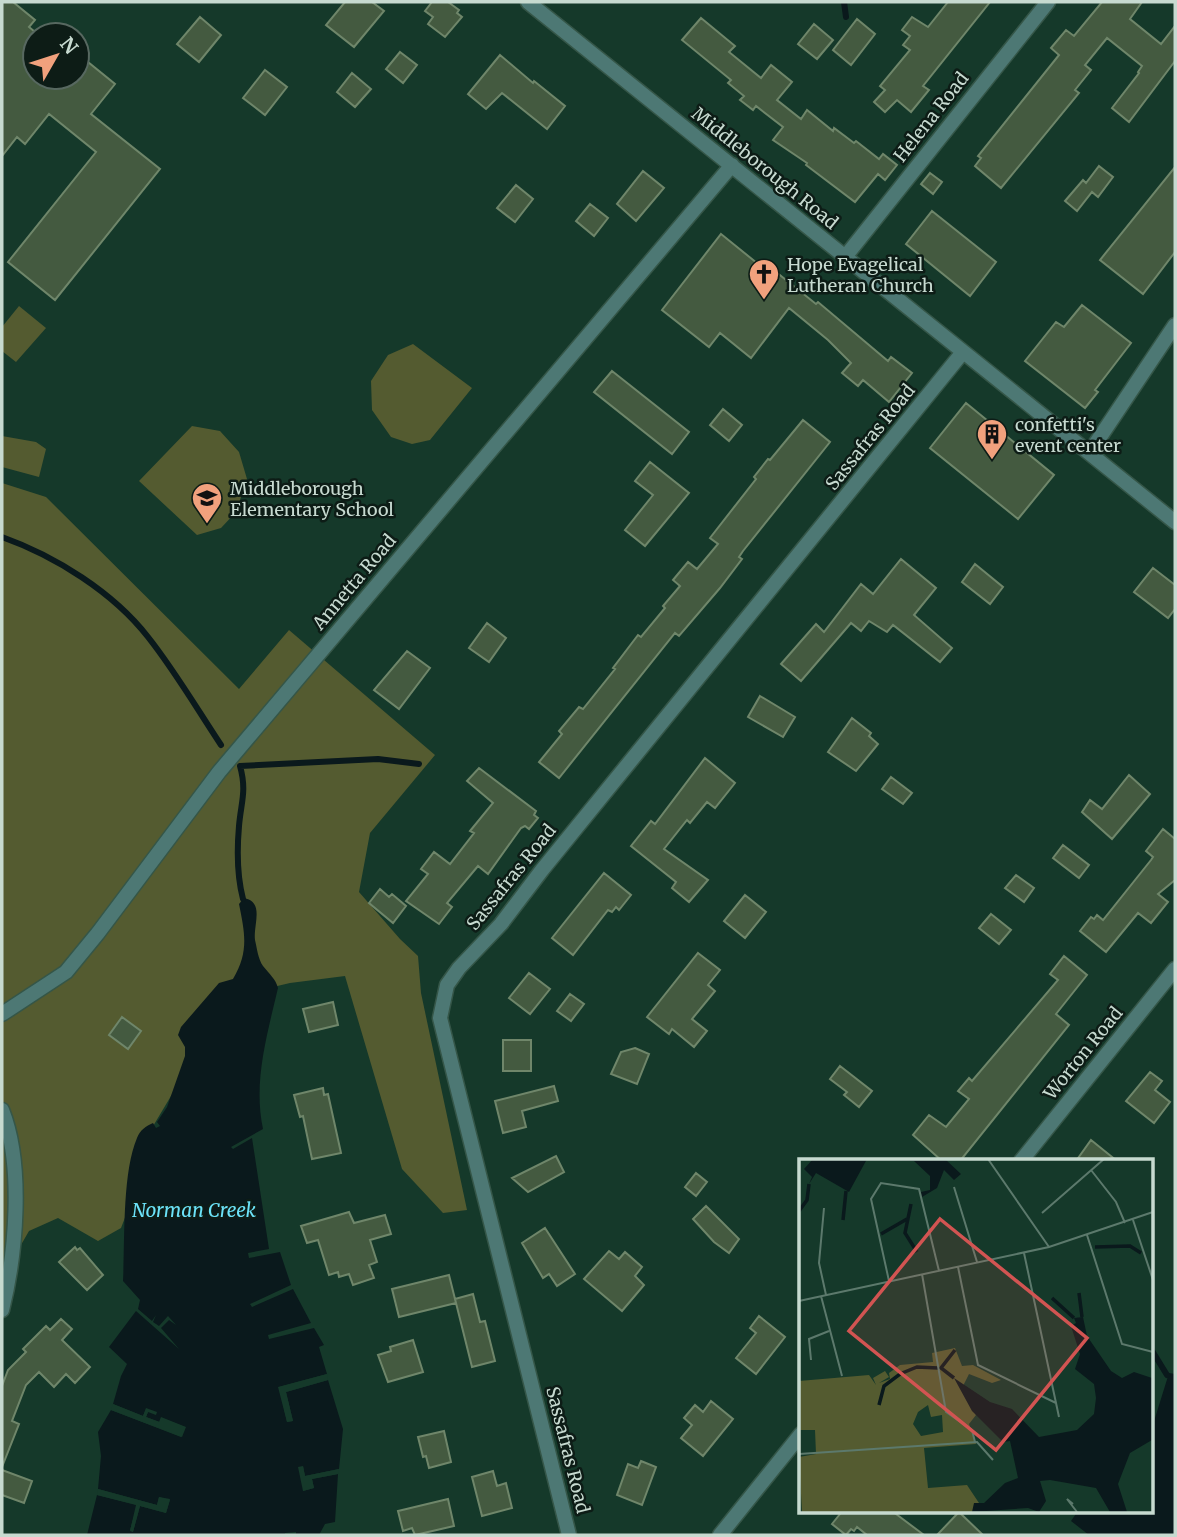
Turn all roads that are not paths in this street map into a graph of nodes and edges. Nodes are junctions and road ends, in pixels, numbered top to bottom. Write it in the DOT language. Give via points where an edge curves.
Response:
graph roads {
  1 [pos="528,2"];
  2 [pos="1048,2"];
  3 [pos="732,165"];
  4 [pos="845,257"];
  5 [pos="1175,325"];
  6 [pos="963,352"];
  7 [pos="1090,452"];
  8 [pos="1175,522"];
  9 [pos="1175,969"];
  10 [pos="2,1014"];
  11 [pos="2,1110"];
  12 [pos="1023,1159"];
  13 [pos="2,1310"];
  14 [pos="799,1436"];
  15 [pos="569,1535"];
  16 [pos="720,1535"];
  1 -- 3 [label="street, Middleborough Road"];
  2 -- 4 [label="street, Helena Road"];
  3 -- 4 [label="street, Middleborough Road"];
  3 -- 10 [label="street, Annetta Road" via="219,772 66,972"];
  4 -- 6 [label="street, Middleborough Road"];
  5 -- 7 [label="street"];
  6 -- 7 [label="street, Middleborough Road"];
  6 -- 15 [label="street, Sassafras Road" via="447,985 440,1018"];
  7 -- 8 [label="street, Middleborough Road"];
  9 -- 12 [label="street, Worton Road"];
  11 -- 13 [label="street" via="13,1152 15,1220"];
  14 -- 16 [label="street"];
}
